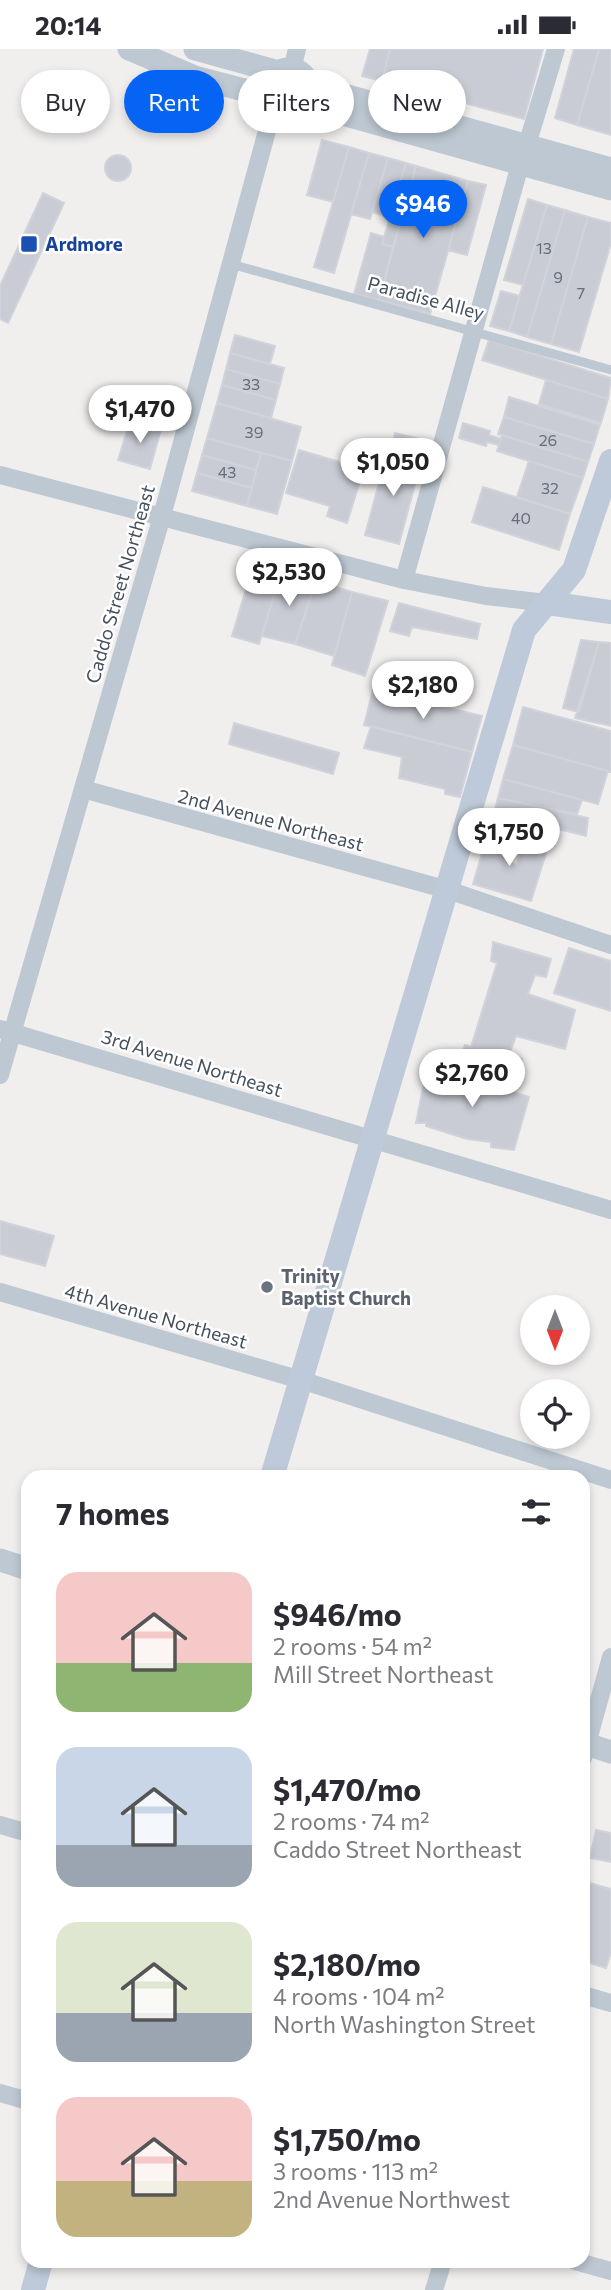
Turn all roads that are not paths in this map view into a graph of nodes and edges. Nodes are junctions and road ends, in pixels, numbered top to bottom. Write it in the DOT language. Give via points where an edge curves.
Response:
graph roads {
  1 [pos="129,49"];
  2 [pos="195,49"];
  3 [pos="556,49"];
  4 [pos="274,70"];
  5 [pos="238,91"];
  6 [pos="354,96"];
  7 [pos="267,133"];
  8 [pos="524,155"];
  9 [pos="611,169"];
  10 [pos="611,189"];
  11 [pos="231,264"];
  12 [pos="474,329"];
  13 [pos="611,370"];
  14 [pos="611,461"];
  15 [pos="0,475"];
  16 [pos="162,516"];
  17 [pos="404,580"];
  18 [pos="547,603"];
  19 [pos="611,612"];
  20 [pos="83,789"];
  21 [pos="448,890"];
  22 [pos="611,945"];
  23 [pos="6,1030"];
  24 [pos="0,1075"];
  25 [pos="372,1139"];
  26 [pos="611,1210"];
  27 [pos="0,1292"];
  28 [pos="301,1380"];
  29 [pos="274,1470"];
  30 [pos="580,1470"];
  31 [pos="590,1473"];
  32 [pos="611,1480"];
  33 [pos="0,1560"];
  34 [pos="21,1567"];
  35 [pos="611,1657"];
  36 [pos="590,1729"];
  37 [pos="590,1750"];
  38 [pos="611,1752"];
  39 [pos="0,1825"];
  40 [pos="21,1831"];
  41 [pos="590,1997"];
  42 [pos="611,2003"];
  43 [pos="0,2093"];
  44 [pos="21,2099"];
  45 [pos="590,2265"];
  46 [pos="39,2268"];
  47 [pos="441,2268"];
  48 [pos="611,2271"];
  49 [pos="33,2290"];
  50 [pos="435,2290"];
  1 -- 5 [label="street"];
  2 -- 4 [label="street"];
  3 -- 8 [label="street"];
  6 -- 8 [label="street"];
  7 -- 11 [label="street, Caddo Street Northeast"];
  8 -- 9 [label="street"];
  8 -- 10 [label="street"];
  8 -- 12 [label="street"];
  11 -- 12 [label="lane, Paradise Alley"];
  11 -- 16 [label="street, Caddo Street Northeast"];
  12 -- 13 [label="lane, Paradise Alley"];
  12 -- 17 [label="street"];
  14 -- 18 [label="main road" via="578,563"];
  15 -- 16 [label="street"];
  16 -- 17 [label="street"];
  16 -- 20 [label="street, Caddo Street Northeast"];
  17 -- 18 [label="street"];
  18 -- 19 [label="main road"];
  18 -- 21 [label="main road" via="524,630"];
  20 -- 21 [label="street, 2nd Avenue Northeast"];
  20 -- 23 [label="street, Caddo Street Northeast"];
  21 -- 22 [label="street, 2nd Avenue Northeast"];
  21 -- 25 [label="main road"];
  23 -- 24 [label="street, Caddo Street Northeast"];
  23 -- 25 [label="street, 3rd Avenue Northeast"];
  25 -- 26 [label="street, 3rd Avenue Northeast"];
  25 -- 28 [label="main road"];
  27 -- 28 [label="street, 4th Avenue Northeast"];
  28 -- 29 [label="main road"];
  28 -- 30 [label="street, 4th Avenue Northeast"];
  31 -- 32 [label="street, 4th Avenue Northeast"];
  33 -- 34 [label="street"];
  35 -- 36 [label="street"];
  37 -- 38 [label="street"];
  39 -- 40 [label="street"];
  41 -- 42 [label="street"];
  43 -- 44 [label="street"];
  45 -- 48 [label="street"];
  46 -- 49 [label="main road"];
  47 -- 50 [label="street"];
}
